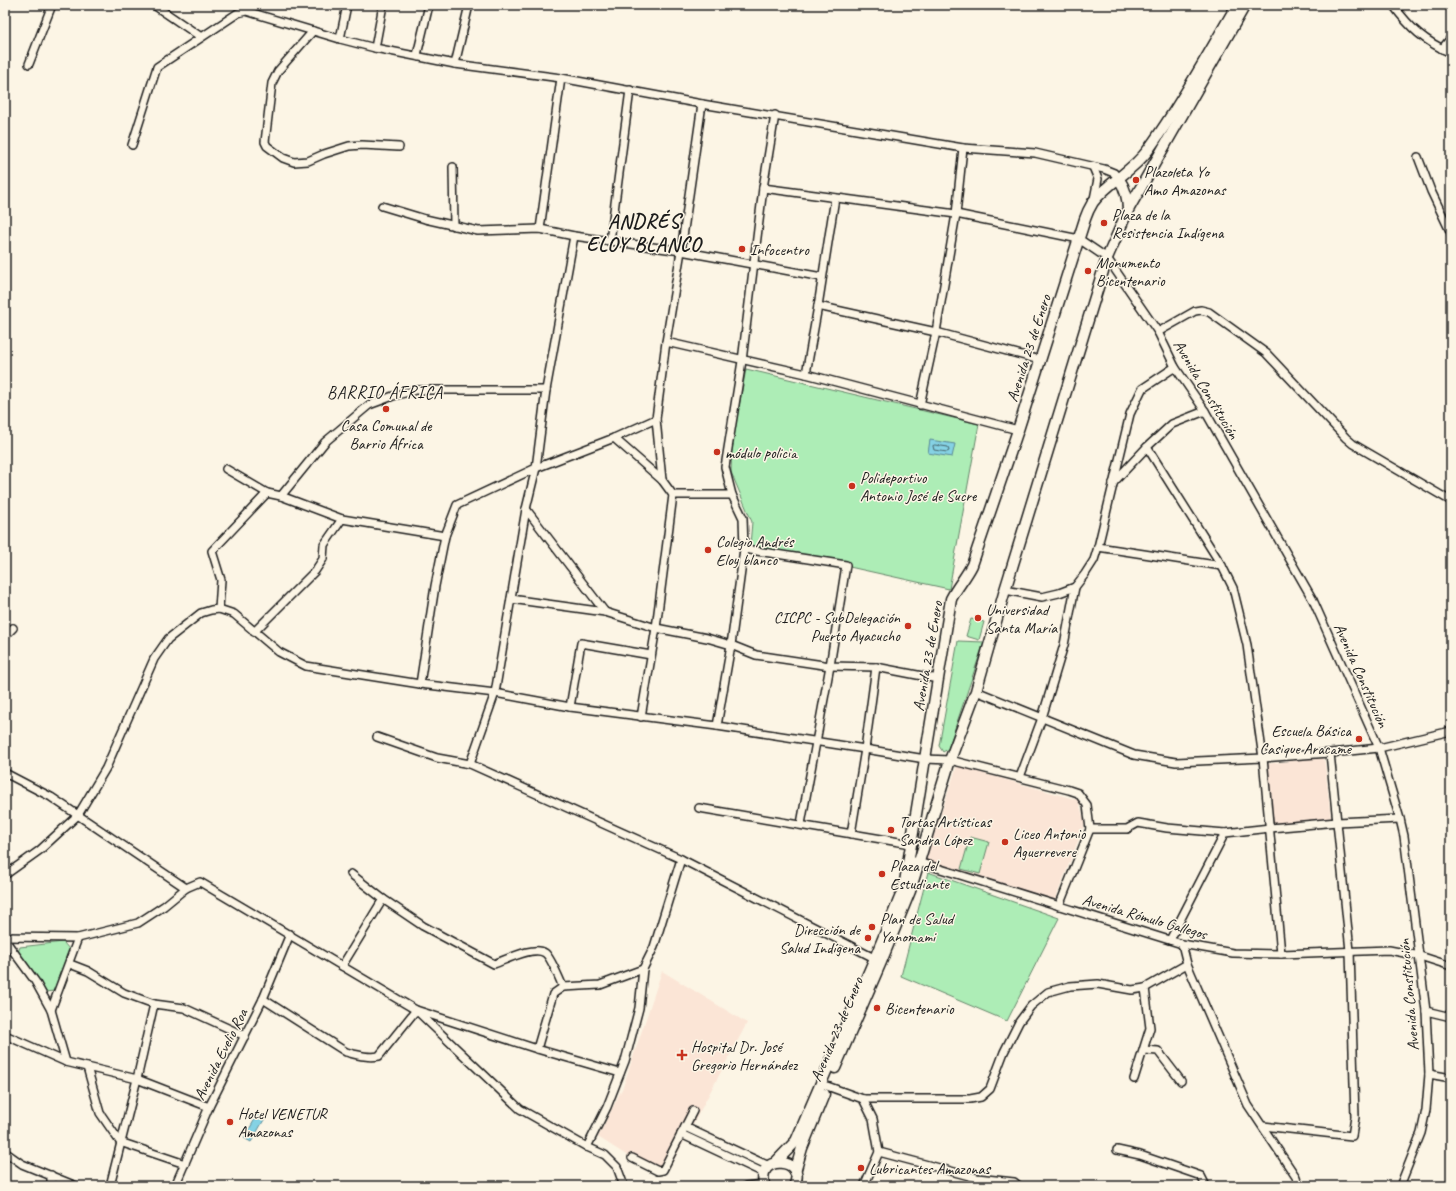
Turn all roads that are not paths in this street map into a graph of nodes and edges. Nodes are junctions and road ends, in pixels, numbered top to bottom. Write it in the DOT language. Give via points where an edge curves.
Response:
graph roads {
  1 [pos="52,5"];
  2 [pos="154,5"];
  3 [pos="348,5"];
  4 [pos="383,5"];
  5 [pos="430,5"];
  6 [pos="469,5"];
  7 [pos="1237,5"];
  8 [pos="1245,5"];
  9 [pos="1393,5"];
  10 [pos="312,31"];
  11 [pos="201,37"];
  12 [pos="1451,38"];
  13 [pos="340,39"];
  14 [pos="375,48"];
  15 [pos="1442,49"];
  16 [pos="1451,53"];
  17 [pos="417,56"];
  18 [pos="29,64"];
  19 [pos="455,64"];
  20 [pos="561,78"];
  21 [pos="630,90"];
  22 [pos="702,104"];
  23 [pos="776,115"];
  24 [pos="132,145"];
  25 [pos="399,147"];
  26 [pos="963,148"];
  27 [pos="1418,157"];
  28 [pos="453,167"];
  29 [pos="1092,167"];
  30 [pos="1119,179"];
  31 [pos="763,188"];
  32 [pos="1104,191"];
  33 [pos="1125,194"];
  34 [pos="835,198"];
  35 [pos="1092,203"];
  36 [pos="382,206"];
  37 [pos="1128,210"];
  38 [pos="956,214"];
  39 [pos="454,226"];
  40 [pos="540,229"];
  41 [pos="1451,233"];
  42 [pos="574,236"];
  43 [pos="1079,239"];
  44 [pos="610,241"];
  45 [pos="681,251"];
  46 [pos="1107,258"];
  47 [pos="753,264"];
  48 [pos="822,277"];
  49 [pos="818,306"];
  50 [pos="936,332"];
  51 [pos="1158,332"];
  52 [pos="666,342"];
  53 [pos="1040,360"];
  54 [pos="742,361"];
  55 [pos="1175,367"];
  56 [pos="806,374"];
  57 [pos="546,390"];
  58 [pos="920,405"];
  59 [pos="1205,411"];
  60 [pos="656,419"];
  61 [pos="1018,430"];
  62 [pos="614,438"];
  63 [pos="1147,447"];
  64 [pos="536,468"];
  65 [pos="226,469"];
  66 [pos="662,480"];
  67 [pos="1113,483"];
  68 [pos="268,493"];
  69 [pos="673,495"];
  70 [pos="732,495"];
  71 [pos="281,496"];
  72 [pos="1451,501"];
  73 [pos="526,510"];
  74 [pos="342,519"];
  75 [pos="445,536"];
  76 [pos="1098,547"];
  77 [pos="744,549"];
  78 [pos="1222,566"];
  79 [pos="1075,587"];
  80 [pos="1005,590"];
  81 [pos="511,599"];
  82 [pos="219,609"];
  83 [pos="605,612"];
  84 [pos="13,628"];
  85 [pos="656,628"];
  86 [pos="254,632"];
  87 [pos="5,636"];
  88 [pos="731,645"];
  89 [pos="651,655"];
  90 [pos="830,666"];
  91 [pos="876,667"];
  92 [pos="938,679"];
  93 [pos="420,684"];
  94 [pos="976,690"];
  95 [pos="495,693"];
  96 [pos="570,707"];
  97 [pos="641,717"];
  98 [pos="1042,718"];
  99 [pos="717,726"];
  100 [pos="1451,732"];
  101 [pos="377,736"];
  102 [pos="816,742"];
  103 [pos="865,748"];
  104 [pos="1379,748"];
  105 [pos="1330,753"];
  106 [pos="1263,758"];
  107 [pos="925,759"];
  108 [pos="950,760"];
  109 [pos="470,764"];
  110 [pos="5,773"];
  111 [pos="1020,777"];
  112 [pos="699,808"];
  113 [pos="78,815"];
  114 [pos="1400,820"];
  115 [pos="1337,822"];
  116 [pos="802,824"];
  117 [pos="1270,828"];
  118 [pos="1090,829"];
  119 [pos="1225,833"];
  120 [pos="851,834"];
  121 [pos="911,844"];
  122 [pos="682,859"];
  123 [pos="914,861"];
  124 [pos="351,874"];
  125 [pos="5,875"];
  126 [pos="186,888"];
  127 [pos="383,899"];
  128 [pos="1059,906"];
  129 [pos="290,934"];
  130 [pos="5,937"];
  131 [pos="78,938"];
  132 [pos="5,940"];
  133 [pos="1170,940"];
  134 [pos="1182,944"];
  135 [pos="1350,951"];
  136 [pos="1280,954"];
  137 [pos="1420,956"];
  138 [pos="878,960"];
  139 [pos="70,964"];
  140 [pos="1187,964"];
  141 [pos="342,966"];
  142 [pos="1451,966"];
  143 [pos="643,969"];
  144 [pos="563,987"];
  145 [pos="1145,988"];
  146 [pos="263,999"];
  147 [pos="154,1004"];
  148 [pos="52,1010"];
  149 [pos="416,1010"];
  150 [pos="1426,1011"];
  151 [pos="1451,1017"];
  152 [pos="5,1035"];
  153 [pos="245,1036"];
  154 [pos="537,1049"];
  155 [pos="1144,1050"];
  156 [pos="66,1062"];
  157 [pos="87,1067"];
  158 [pos="620,1073"];
  159 [pos="1429,1074"];
  160 [pos="1451,1078"];
  161 [pos="137,1079"];
  162 [pos="1134,1079"];
  163 [pos="1181,1081"];
  164 [pos="827,1086"];
  165 [pos="863,1100"];
  166 [pos="209,1107"];
  167 [pos="693,1111"];
  168 [pos="1263,1126"];
  169 [pos="685,1127"];
  170 [pos="681,1134"];
  171 [pos="120,1142"];
  172 [pos="587,1147"];
  173 [pos="1116,1150"];
  174 [pos="5,1152"];
  175 [pos="879,1152"];
  176 [pos="632,1158"];
  177 [pos="185,1164"];
  178 [pos="795,1172"];
  179 [pos="768,1174"];
  180 [pos="51,1175"];
  181 [pos="977,1178"];
  182 [pos="797,1185"];
  183 [pos="51,1186"];
  184 [pos="76,1186"];
  185 [pos="110,1186"];
  186 [pos="175,1186"];
  187 [pos="624,1186"];
  188 [pos="746,1186"];
  189 [pos="864,1186"];
  190 [pos="975,1186"];
  191 [pos="1019,1186"];
  192 [pos="1206,1186"];
  193 [pos="1299,1186"];
  194 [pos="1400,1186"];
  1 -- 18 [label="street"];
  2 -- 11 [label="street"];
  3 -- 13 [label="street"];
  4 -- 14 [label="street"];
  5 -- 17 [label="street"];
  6 -- 19 [label="street"];
  7 -- 30 [label="main road, Avenida 23 de Enero" via="1178,105 1147,151"];
  8 -- 37 [label="main road, Avenida 23 de Enero"];
  9 -- 15 [label="street" via="1420,36"];
  10 -- 11 [label="street" via="246,11 238,13"];
  10 -- 13 [label="street"];
  10 -- 25 [label="street" via="278,71 272,83 265,142 267,146 283,158 294,162 308,161 349,146"];
  11 -- 24 [label="street" via="157,66"];
  12 -- 15 [label="street"];
  13 -- 14 [label="street"];
  14 -- 17 [label="street"];
  15 -- 16 [label="street"];
  17 -- 19 [label="street"];
  19 -- 20 [label="street"];
  20 -- 21 [label="street"];
  20 -- 40 [label="street"];
  21 -- 22 [label="street"];
  21 -- 44 [label="street"];
  22 -- 23 [label="street"];
  22 -- 45 [label="street"];
  23 -- 26 [label="street"];
  23 -- 31 [label="street"];
  26 -- 29 [label="street" via="1035,153"];
  26 -- 38 [label="street"];
  27 -- 41 [label="street"];
  28 -- 39 [label="street"];
  29 -- 30 [label="street" via="1109,171"];
  29 -- 35 [label="street" via="1098,179"];
  30 -- 32 [label="main road, Avenida 23 de Enero"];
  30 -- 33 [label="main road"];
  31 -- 34 [label="street"];
  31 -- 47 [label="street"];
  32 -- 33 [label="main road" via="1115,187"];
  32 -- 35 [label="main road, Avenida 23 de Enero"];
  33 -- 37 [label="main road"];
  34 -- 38 [label="street"];
  34 -- 48 [label="street"];
  35 -- 43 [label="main road, Avenida 23 de Enero"];
  36 -- 39 [label="street"];
  37 -- 46 [label="main road, Avenida 23 de Enero"];
  38 -- 43 [label="street"];
  38 -- 50 [label="street"];
  39 -- 40 [label="street" via="478,231"];
  40 -- 42 [label="street"];
  42 -- 44 [label="street"];
  42 -- 57 [label="street"];
  43 -- 46 [label="street, Avenida Constitución"];
  43 -- 53 [label="main road, Avenida 23 de Enero"];
  44 -- 45 [label="street"];
  45 -- 47 [label="street"];
  45 -- 52 [label="street"];
  46 -- 51 [label="street, Avenida Constitución"];
  46 -- 80 [label="main road, Avenida 23 de Enero"];
  47 -- 48 [label="street"];
  47 -- 54 [label="street"];
  48 -- 49 [label="street"];
  49 -- 50 [label="street"];
  49 -- 56 [label="street"];
  50 -- 53 [label="street"];
  50 -- 58 [label="street"];
  51 -- 55 [label="street, Avenida Constitución"];
  51 -- 72 [label="street" via="1195,311 1209,312 1266,353 1346,438"];
  52 -- 54 [label="street"];
  52 -- 60 [label="street"];
  53 -- 61 [label="main road, Avenida 23 de Enero"];
  54 -- 56 [label="street"];
  54 -- 70 [label="street" via="725,467"];
  55 -- 59 [label="street, Avenida Constitución"];
  55 -- 67 [label="street" via="1142,389 1130,414"];
  56 -- 58 [label="street"];
  57 -- 64 [label="street"];
  57 -- 71 [label="street" via="416,390 369,405 325,442"];
  58 -- 61 [label="street"];
  59 -- 63 [label="street" via="1172,424"];
  59 -- 104 [label="street, Avenida Constitución" via="1313,600"];
  60 -- 62 [label="street"];
  60 -- 66 [label="street"];
  61 -- 92 [label="main road, Avenida 23 de Enero" via="972,565 951,599"];
  62 -- 64 [label="street"];
  62 -- 66 [label="street"];
  63 -- 67 [label="street"];
  63 -- 78 [label="street"];
  64 -- 73 [label="street"];
  64 -- 75 [label="street" via="457,505"];
  65 -- 68 [label="street"];
  66 -- 69 [label="street"];
  67 -- 76 [label="street"];
  68 -- 71 [label="street"];
  68 -- 82 [label="street" via="212,551 221,580"];
  69 -- 70 [label="street"];
  69 -- 85 [label="street"];
  70 -- 77 [label="street" via="743,518"];
  71 -- 74 [label="street"];
  73 -- 81 [label="street"];
  73 -- 83 [label="street"];
  74 -- 75 [label="street"];
  74 -- 86 [label="street" via="324,546 323,559 316,571"];
  75 -- 93 [label="street"];
  76 -- 78 [label="street"];
  76 -- 79 [label="street" via="1086,574"];
  77 -- 88 [label="street"];
  77 -- 90 [label="street" via="846,565"];
  78 -- 106 [label="street" via="1233,588 1247,645"];
  79 -- 80 [label="street" via="1042,597"];
  79 -- 98 [label="street" via="1064,645"];
  80 -- 94 [label="main road, Avenida 23 de Enero"];
  81 -- 83 [label="street"];
  81 -- 95 [label="street"];
  82 -- 86 [label="street" via="234,614"];
  82 -- 113 [label="street" via="201,613 168,639 158,654 106,768"];
  83 -- 85 [label="street"];
  84 -- 87 [label="street"];
  85 -- 88 [label="street"];
  85 -- 89 [label="street"];
  86 -- 93 [label="street" via="279,652 306,666"];
  88 -- 90 [label="street" via="756,655"];
  88 -- 99 [label="street"];
  89 -- 96 [label="street" via="581,643"];
  89 -- 97 [label="street"];
  90 -- 91 [label="street"];
  90 -- 102 [label="street"];
  91 -- 92 [label="street"];
  91 -- 103 [label="street"];
  92 -- 107 [label="main road, Avenida 23 de Enero"];
  93 -- 95 [label="street"];
  94 -- 98 [label="street"];
  94 -- 108 [label="main road, Avenida 23 de Enero"];
  95 -- 96 [label="street"];
  95 -- 109 [label="street"];
  96 -- 97 [label="street"];
  97 -- 99 [label="street"];
  98 -- 106 [label="street" via="1134,755 1148,758 1176,762"];
  98 -- 111 [label="street"];
  99 -- 102 [label="street"];
  100 -- 104 [label="street"];
  101 -- 109 [label="street" via="437,758"];
  102 -- 103 [label="street"];
  102 -- 116 [label="street"];
  103 -- 107 [label="street"];
  103 -- 120 [label="street"];
  104 -- 105 [label="street"];
  104 -- 114 [label="street, Avenida Constitución"];
  105 -- 106 [label="street"];
  105 -- 115 [label="street"];
  106 -- 117 [label="street"];
  107 -- 108 [label="street"];
  107 -- 121 [label="main road, Avenida 23 de Enero"];
  108 -- 111 [label="street"];
  108 -- 123 [label="main road, Avenida 23 de Enero"];
  109 -- 122 [label="street"];
  110 -- 113 [label="street" via="52,797"];
  111 -- 118 [label="street" via="1078,793 1087,805"];
  112 -- 116 [label="street"];
  113 -- 125 [label="street" via="40,850"];
  113 -- 126 [label="street"];
  114 -- 115 [label="street"];
  114 -- 137 [label="street, Avenida Constitución"];
  115 -- 117 [label="street"];
  115 -- 135 [label="street"];
  116 -- 120 [label="street"];
  117 -- 119 [label="street"];
  117 -- 136 [label="street"];
  118 -- 119 [label="street" via="1127,829 1138,823"];
  118 -- 128 [label="street"];
  119 -- 133 [label="street"];
  120 -- 121 [label="street"];
  121 -- 123 [label="main road, Avenida 23 de Enero"];
  122 -- 138 [label="street"];
  122 -- 143 [label="street" via="654,947"];
  123 -- 128 [label="street, Avenida Rómulo Gallegos"];
  123 -- 138 [label="main road, Avenida 23 de Enero"];
  124 -- 127 [label="street"];
  126 -- 129 [label="street" via="200,882"];
  126 -- 131 [label="street" via="138,923"];
  127 -- 141 [label="street"];
  127 -- 144 [label="street" via="423,926 494,964 538,950 546,954"];
  128 -- 133 [label="street, Avenida Rómulo Gallegos"];
  129 -- 141 [label="street"];
  129 -- 146 [label="street, Avenida Evelio Roa"];
  130 -- 131 [label="street"];
  131 -- 139 [label="street"];
  132 -- 148 [label="street" via="35,981"];
  133 -- 134 [label="street, Avenida Rómulo Gallegos"];
  134 -- 136 [label="street, Avenida Rómulo Gallegos" via="1233,953"];
  134 -- 140 [label="street"];
  135 -- 136 [label="street, Avenida Rómulo Gallegos"];
  135 -- 137 [label="street, Avenida Rómulo Gallegos" via="1389,950"];
  135 -- 168 [label="street" via="1355,1117 1352,1136"];
  137 -- 142 [label="street, Avenida Rómulo Gallegos"];
  137 -- 150 [label="street, Avenida Constitución"];
  138 -- 164 [label="main road, Avenida 23 de Enero"];
  138 -- 179 [label="main road, Avenida 23 de Enero" via="796,1142"];
  139 -- 147 [label="street" via="88,971 124,992"];
  139 -- 148 [label="street"];
  140 -- 145 [label="street"];
  140 -- 168 [label="street" via="1248,1105"];
  141 -- 149 [label="street"];
  143 -- 144 [label="street" via="600,985"];
  143 -- 158 [label="street" via="638,1008"];
  144 -- 154 [label="street" via="553,994"];
  145 -- 155 [label="street" via="1150,1028"];
  145 -- 165 [label="street" via="1132,990 1098,984 1070,986 1048,992 1031,1006 1019,1022 990,1089 981,1097"];
  146 -- 149 [label="street" via="346,1052 372,1057 379,1056"];
  146 -- 153 [label="street, Avenida Evelio Roa"];
  147 -- 153 [label="street" via="184,1008"];
  147 -- 161 [label="street"];
  148 -- 156 [label="street"];
  149 -- 154 [label="street"];
  149 -- 172 [label="street" via="520,1109"];
  150 -- 151 [label="street"];
  150 -- 159 [label="street, Avenida Constitución"];
  152 -- 156 [label="street"];
  153 -- 166 [label="street, Avenida Evelio Roa"];
  154 -- 158 [label="street"];
  155 -- 162 [label="street"];
  155 -- 163 [label="street" via="1158,1052"];
  156 -- 157 [label="street"];
  157 -- 161 [label="street"];
  157 -- 171 [label="street" via="100,1113"];
  158 -- 172 [label="street"];
  159 -- 160 [label="street"];
  159 -- 194 [label="street, Avenida Constitución" via="1421,1133"];
  161 -- 166 [label="street"];
  161 -- 171 [label="street"];
  164 -- 165 [label="street"];
  164 -- 178 [label="main road, Avenida 23 de Enero"];
  165 -- 175 [label="street" via="873,1119"];
  166 -- 177 [label="street, Avenida Evelio Roa"];
  167 -- 169 [label="street"];
  168 -- 193 [label="street" via="1296,1177"];
  169 -- 170 [label="street"];
  169 -- 179 [label="street"];
  170 -- 176 [label="street" via="663,1170 658,1171"];
  170 -- 179 [label="street"];
  171 -- 177 [label="street"];
  171 -- 185 [label="street"];
  172 -- 187 [label="street" via="605,1155 617,1167"];
  173 -- 192 [label="street" via="1140,1155 1201,1176"];
  174 -- 180 [label="street" via="22,1164"];
  175 -- 181 [label="street"];
  175 -- 189 [label="street"];
  177 -- 186 [label="street, Avenida Evelio Roa"];
  178 -- 179 [label="main road" via="790,1165 781,1162"];
  178 -- 182 [label="main road, Avenida 23 de Enero"];
  179 -- 188 [label="street"];
  180 -- 183 [label="street"];
  180 -- 184 [label="street"];
  181 -- 190 [label="street"];
  181 -- 191 [label="street" via="1014,1182"];
}
